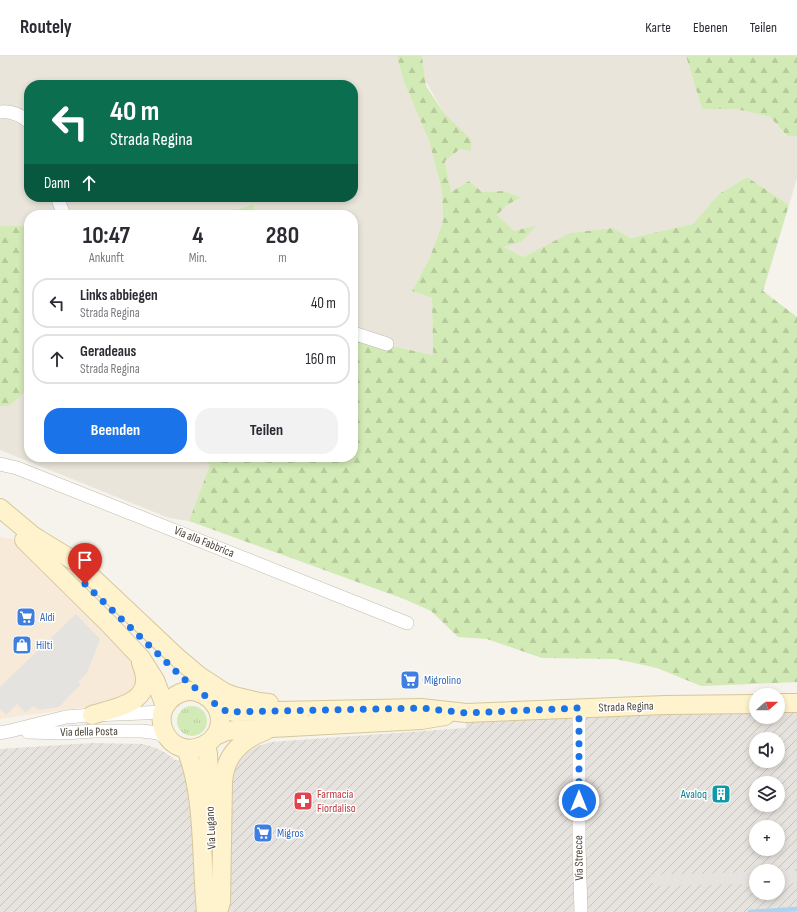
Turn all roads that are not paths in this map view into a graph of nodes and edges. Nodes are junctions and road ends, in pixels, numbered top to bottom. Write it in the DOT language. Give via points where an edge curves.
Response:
graph roads {
  1 [pos="0,112"];
  2 [pos="24,118"];
  3 [pos="358,335"];
  4 [pos="387,344"];
  5 [pos="0,464"];
  6 [pos="0,508"];
  7 [pos="0,512"];
  8 [pos="36,537"];
  9 [pos="407,623"];
  10 [pos="134,650"];
  11 [pos="208,697"];
  12 [pos="797,703"];
  13 [pos="749,704"];
  14 [pos="785,704"];
  15 [pos="579,708"];
  16 [pos="164,709"];
  17 [pos="360,709"];
  18 [pos="466,713"];
  19 [pos="92,715"];
  20 [pos="280,728"];
  21 [pos="5,732"];
  22 [pos="168,738"];
  23 [pos="211,740"];
  24 [pos="186,749"];
  25 [pos="206,912"];
  26 [pos="215,912"];
  27 [pos="218,912"];
  28 [pos="581,912"];
  1 -- 2 [label="street"];
  3 -- 4 [label="street"];
  5 -- 9 [label="street, Via alla Fabbrica" via="17,468"];
  6 -- 8 [label="main road, Strada Regina"];
  7 -- 10 [label="main road" via="27,544"];
  8 -- 11 [label="main road, Strada Regina" via="184,679"];
  8 -- 17 [label="main road" via="76,562 198,676 224,692 259,702"];
  10 -- 16 [label="main road" via="155,680"];
  10 -- 19 [label="main road" via="145,674 145,681 138,697 128,704"];
  11 -- 16 [label="main road" via="187,691 171,699"];
  11 -- 17 [label="main road, Strada Regina" via="228,712"];
  11 -- 23 [label="main road" via="217,708 219,717 219,727"];
  12 -- 14 [label="main road"];
  13 -- 15 [label="main road, Strada Regina"];
  15 -- 18 [label="main road, Strada Regina"];
  15 -- 28 [label="street, Via Strecce"];
  16 -- 19 [label="street, Via della Posta" via="143,713"];
  16 -- 22 [label="main road" via="163,730"];
  17 -- 18 [label="main road, Strada Regina" via="422,708"];
  18 -- 20 [label="main road" via="421,720"];
  19 -- 21 [label="street, Via della Posta" via="66,717"];
  20 -- 23 [label="main road" via="227,731"];
  20 -- 27 [label="main road" via="258,734 241,743 225,768 221,902"];
  21 -- 22 [label="street, Via della Posta" via="142,731 158,733"];
  22 -- 24 [label="main road"];
  23 -- 24 [label="main road" via="200,748"];
  23 -- 26 [label="main road, Via Lugano" via="208,754"];
  24 -- 25 [label="main road" via="197,788"];
}
